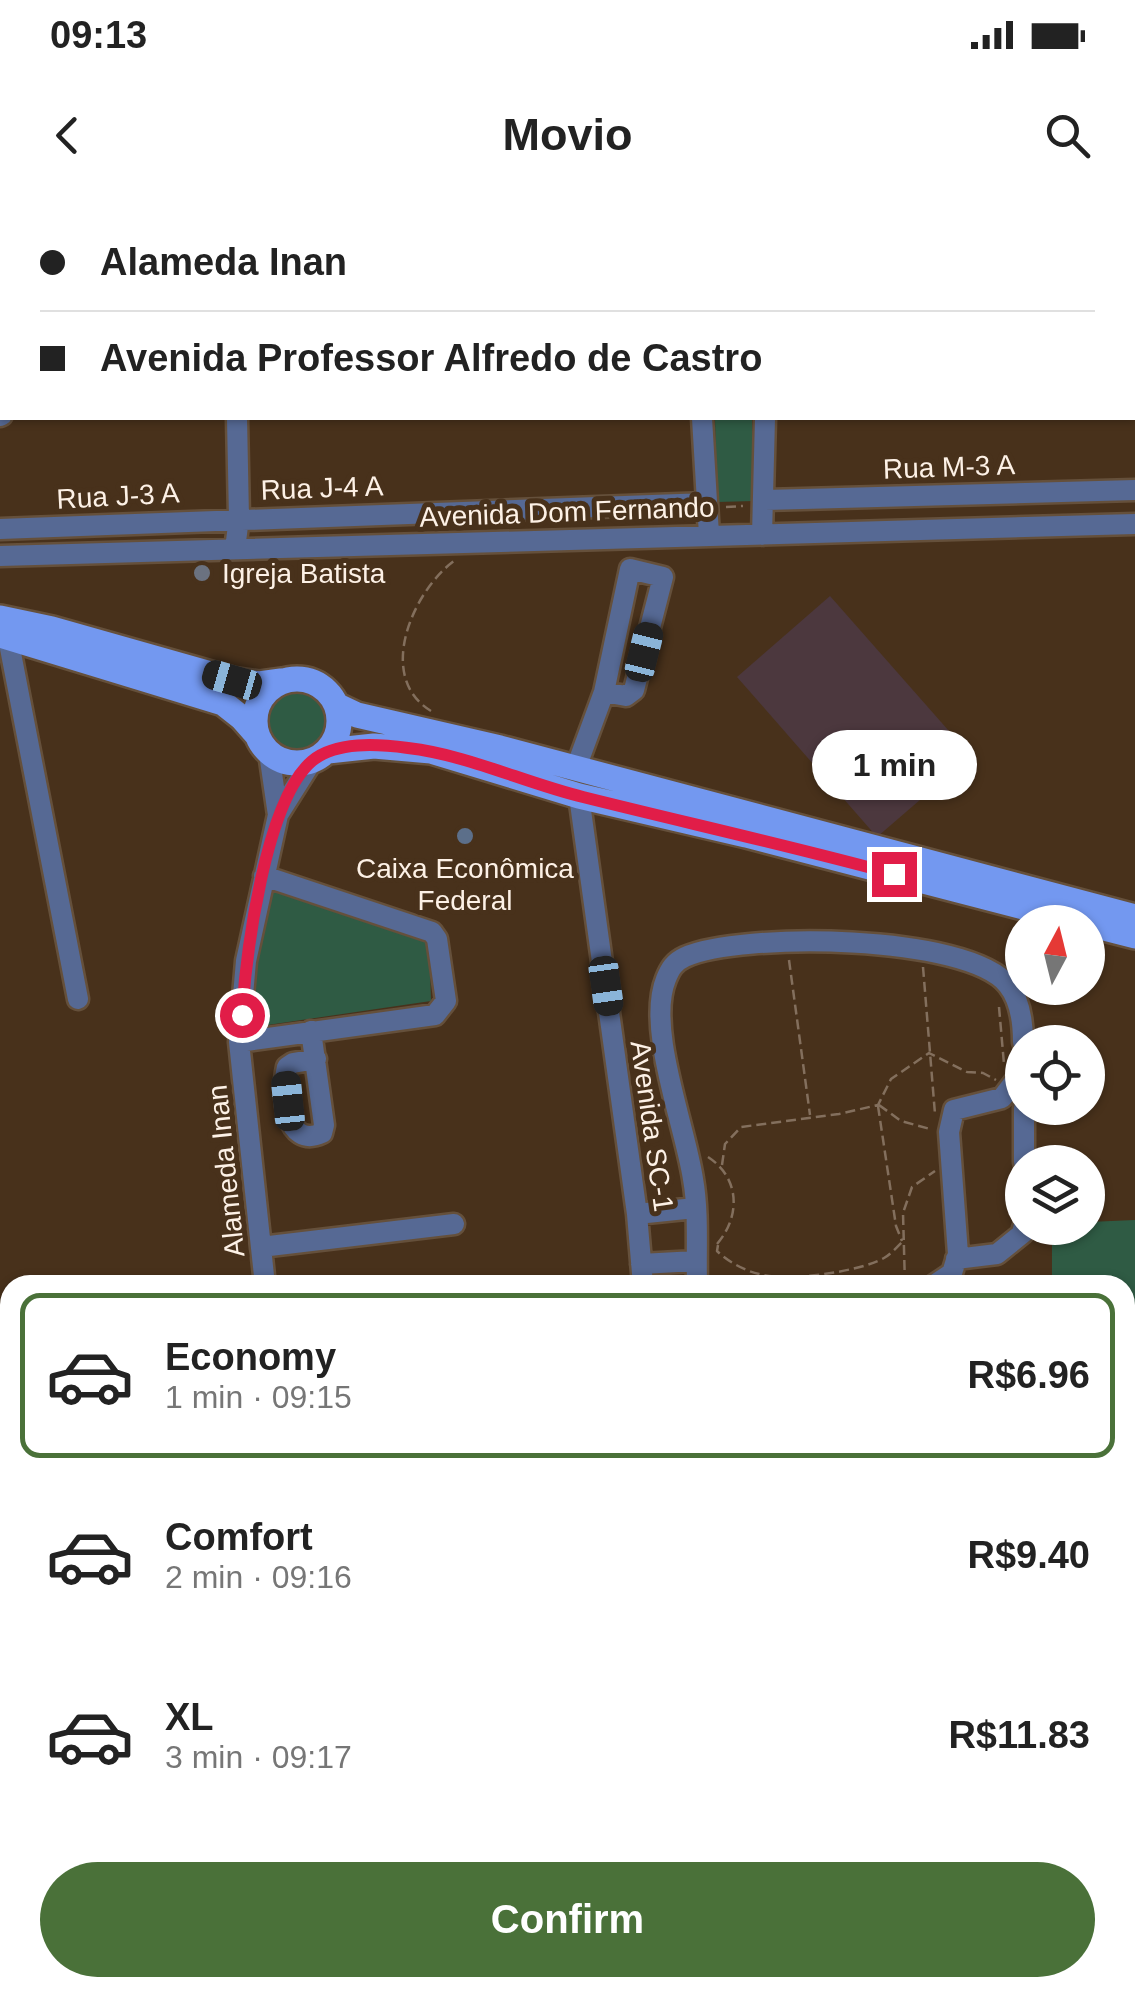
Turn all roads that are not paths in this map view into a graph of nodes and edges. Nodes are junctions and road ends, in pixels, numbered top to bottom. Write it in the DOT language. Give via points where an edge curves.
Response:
graph roads {
  1 [pos="237,420"];
  2 [pos="702,420"];
  3 [pos="765,420"];
  4 [pos="1135,490"];
  5 [pos="758,503"];
  6 [pos="712,505"];
  7 [pos="238,518"];
  8 [pos="1135,524"];
  9 [pos="0,529"];
  10 [pos="709,535"];
  11 [pos="762,535"];
  12 [pos="235,549"];
  13 [pos="0,556"];
  14 [pos="3,630"];
  15 [pos="281,681"];
  16 [pos="604,692"];
  17 [pos="338,706"];
  18 [pos="263,744"];
  19 [pos="320,756"];
  20 [pos="576,768"];
  21 [pos="580,796"];
  22 [pos="278,815"];
  23 [pos="264,876"];
  24 [pos="1016,905"];
  25 [pos="1135,917"];
  26 [pos="1105,928"];
  27 [pos="1135,936"];
  28 [pos="78,999"];
  29 [pos="1022,1025"];
  30 [pos="311,1031"];
  31 [pos="240,1042"];
  32 [pos="316,1059"];
  33 [pos="1005,1092"];
  34 [pos="695,1208"];
  35 [pos="637,1214"];
  36 [pos="454,1224"];
  37 [pos="1008,1245"];
  38 [pos="261,1247"];
  39 [pos="700,1254"];
  40 [pos="956,1260"];
  41 [pos="265,1275"];
  42 [pos="642,1275"];
  43 [pos="698,1275"];
  44 [pos="949,1275"];
  1 -- 7 [label="street"];
  2 -- 6 [label="street"];
  3 -- 5 [label="street"];
  4 -- 5 [label="street, Rua M-3 A"];
  5 -- 11 [label="street"];
  6 -- 7 [label="street, Rua J-4 A"];
  6 -- 10 [label="street"];
  7 -- 9 [label="street, Rua J-3 A"];
  7 -- 12 [label="street"];
  8 -- 11 [label="street, Avenida Dom Fernando"];
  10 -- 11 [label="street, Avenida Dom Fernando"];
  10 -- 12 [label="street, Avenida Dom Fernando"];
  12 -- 13 [label="street, Avenida Dom Fernando"];
  14 -- 15 [label="main road" via="232,680"];
  14 -- 18 [label="main road" via="222,703"];
  14 -- 28 [label="street"];
  15 -- 17 [label="main road" via="315,682"];
  15 -- 18 [label="main road" via="258,703 254,719"];
  16 -- 16 [label="street" via="630,569 662,576 634,690 626,696"];
  16 -- 20 [label="street"];
  17 -- 19 [label="main road" via="337,738"];
  17 -- 20 [label="main road"];
  18 -- 19 [label="main road" via="290,762"];
  18 -- 22 [label="street, Alameda Inan"];
  19 -- 21 [label="main road" via="374,746 431,751"];
  19 -- 22 [label="street, Alameda Inan"];
  20 -- 25 [label="main road"];
  21 -- 24 [label="main road"];
  21 -- 35 [label="street, Avenida SC-1"];
  22 -- 23 [label="street, Alameda Inan"];
  23 -- 30 [label="street" via="422,926 437,939 446,1002 435,1015"];
  23 -- 31 [label="street, Alameda Inan" via="246,961"];
  26 -- 27 [label="main road"];
  29 -- 34 [label="street" via="1009,986 997,975 961,960 875,942 720,948 683,958 663,985 658,1020"];
  30 -- 31 [label="street"];
  30 -- 32 [label="street"];
  31 -- 38 [label="street, Alameda Inan"];
  33 -- 40 [label="street" via="954,1110 949,1132"];
  34 -- 35 [label="street"];
  34 -- 39 [label="street"];
  35 -- 42 [label="street, Avenida SC-1"];
  36 -- 38 [label="street"];
  37 -- 40 [label="street" via="997,1254"];
  38 -- 41 [label="street, Alameda Inan"];
  39 -- 42 [label="street"];
  39 -- 43 [label="street"];
  40 -- 44 [label="street"];
}
